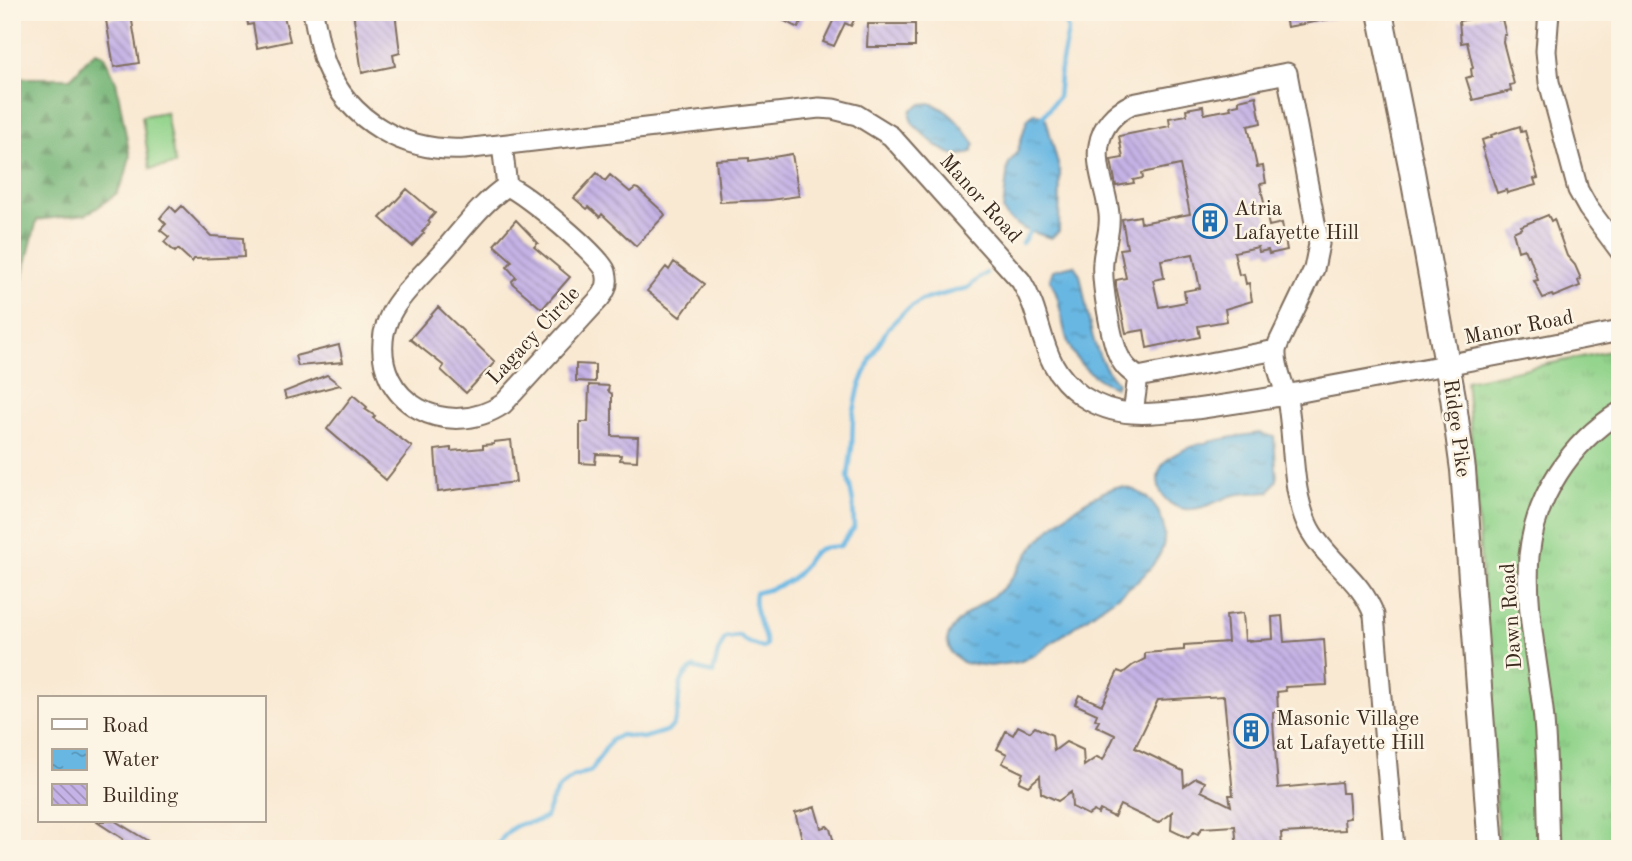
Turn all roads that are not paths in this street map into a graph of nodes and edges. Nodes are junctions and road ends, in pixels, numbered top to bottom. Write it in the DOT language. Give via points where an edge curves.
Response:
graph roads {
  1 [pos="313,12"];
  2 [pos="1380,12"];
  3 [pos="1549,12"];
  4 [pos="502,145"];
  5 [pos="507,186"];
  6 [pos="1620,251"];
  7 [pos="1620,331"];
  8 [pos="1276,350"];
  9 [pos="1447,366"];
  10 [pos="1138,377"];
  11 [pos="1286,395"];
  12 [pos="1620,412"];
  13 [pos="1133,413"];
  14 [pos="1394,849"];
  15 [pos="1491,849"];
  16 [pos="1549,849"];
  1 -- 4 [label="street, Manor Road" via="321,50 334,80 350,104 373,125 397,138 437,149"];
  2 -- 9 [label="main road, Ridge Pike"];
  3 -- 6 [label="street" via="1549,82 1575,178 1588,208"];
  4 -- 5 [label="street"];
  4 -- 13 [label="street, Manor Road" via="804,109 858,115 899,144 1014,271 1033,302 1049,359 1066,382 1096,404"];
  5 -- 5 [label="street, Lagacy Circle" via="400,299 388,321 383,345 391,380 407,400 437,417 471,419 503,404 607,287 602,264 529,198"];
  7 -- 9 [label="street, Manor Road"];
  8 -- 10 [label="street"];
  8 -- 10 [label="street" via="1314,269 1319,244 1287,73 1132,104 1105,127 1099,152 1110,227 1103,281 1117,351"];
  8 -- 11 [label="street"];
  9 -- 11 [label="street, Manor Road"];
  9 -- 15 [label="main road, Ridge Pike" via="1463,470"];
  10 -- 13 [label="street"];
  11 -- 13 [label="street, Manor Road"];
  11 -- 14 [label="street" via="1306,520 1324,550 1359,586 1374,615"];
  12 -- 16 [label="street, Dawn Road" via="1593,432 1560,470 1544,500 1531,546 1529,591 1545,734"];
}
